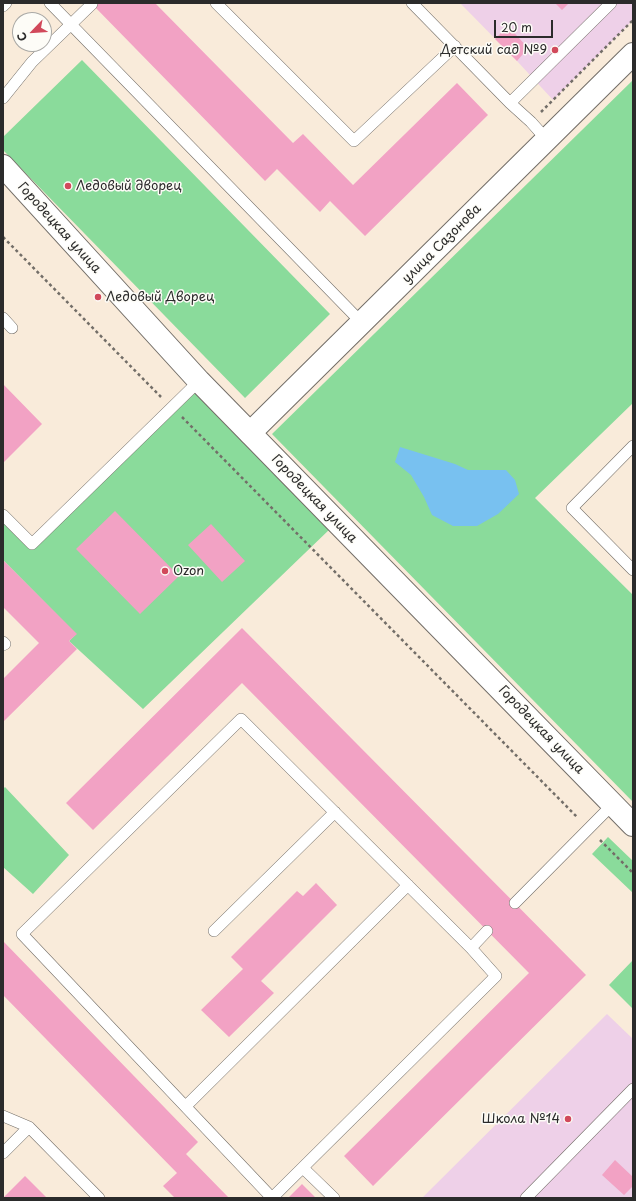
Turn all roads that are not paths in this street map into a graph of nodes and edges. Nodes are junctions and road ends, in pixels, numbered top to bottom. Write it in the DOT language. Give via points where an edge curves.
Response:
graph roads {
  1 [pos="6,3"];
  2 [pos="50,3"];
  3 [pos="216,3"];
  4 [pos="412,3"];
  5 [pos="611,3"];
  6 [pos="92,4"];
  7 [pos="3,6"];
  8 [pos="71,24"];
  9 [pos="455,46"];
  10 [pos="633,54"];
  11 [pos="3,98"];
  12 [pos="510,103"];
  13 [pos="547,140"];
  14 [pos="3,166"];
  15 [pos="3,318"];
  16 [pos="362,323"];
  17 [pos="12,328"];
  18 [pos="199,381"];
  19 [pos="250,433"];
  20 [pos="633,446"];
  21 [pos="3,514"];
  22 [pos="633,570"];
  23 [pos="3,642"];
  24 [pos="3,645"];
  25 [pos="613,804"];
  26 [pos="335,812"];
  27 [pos="633,825"];
  28 [pos="408,885"];
  29 [pos="515,903"];
  30 [pos="214,931"];
  31 [pos="487,931"];
  32 [pos="471,948"];
  33 [pos="633,1089"];
  34 [pos="186,1106"];
  35 [pos="3,1116"];
  36 [pos="29,1128"];
  37 [pos="3,1153"];
  38 [pos="303,1168"];
  39 [pos="98,1198"];
  40 [pos="272,1198"];
  41 [pos="334,1198"];
  42 [pos="526,1198"];
  1 -- 7 [label="lane"];
  2 -- 8 [label="lane"];
  3 -- 9 [label="lane" via="354,141"];
  4 -- 9 [label="lane"];
  5 -- 12 [label="lane"];
  6 -- 8 [label="lane"];
  8 -- 11 [label="lane" via="32,62"];
  8 -- 16 [label="lane"];
  9 -- 12 [label="lane"];
  10 -- 13 [label="street, улица Сазонова"];
  12 -- 13 [label="lane"];
  13 -- 16 [label="street, улица Сазонова"];
  14 -- 18 [label="street, Городецкая улица"];
  15 -- 17 [label="lane"];
  16 -- 19 [label="street, улица Сазонова"];
  18 -- 19 [label="street, Городецкая улица"];
  18 -- 21 [label="lane" via="32,544"];
  19 -- 25 [label="street, Городецкая улица"];
  20 -- 22 [label="lane" via="572,508"];
  23 -- 24 [label="lane"];
  25 -- 27 [label="street, Городецкая улица"];
  25 -- 29 [label="lane"];
  26 -- 28 [label="lane"];
  26 -- 30 [label="lane"];
  26 -- 34 [label="lane" via="241,719 22,934"];
  28 -- 32 [label="lane"];
  28 -- 34 [label="lane"];
  31 -- 32 [label="lane"];
  32 -- 38 [label="lane" via="496,976"];
  33 -- 42 [label="lane"];
  34 -- 40 [label="lane"];
  35 -- 36 [label="lane"];
  36 -- 37 [label="lane"];
  36 -- 39 [label="lane"];
  38 -- 40 [label="lane"];
  38 -- 41 [label="lane"];
}
